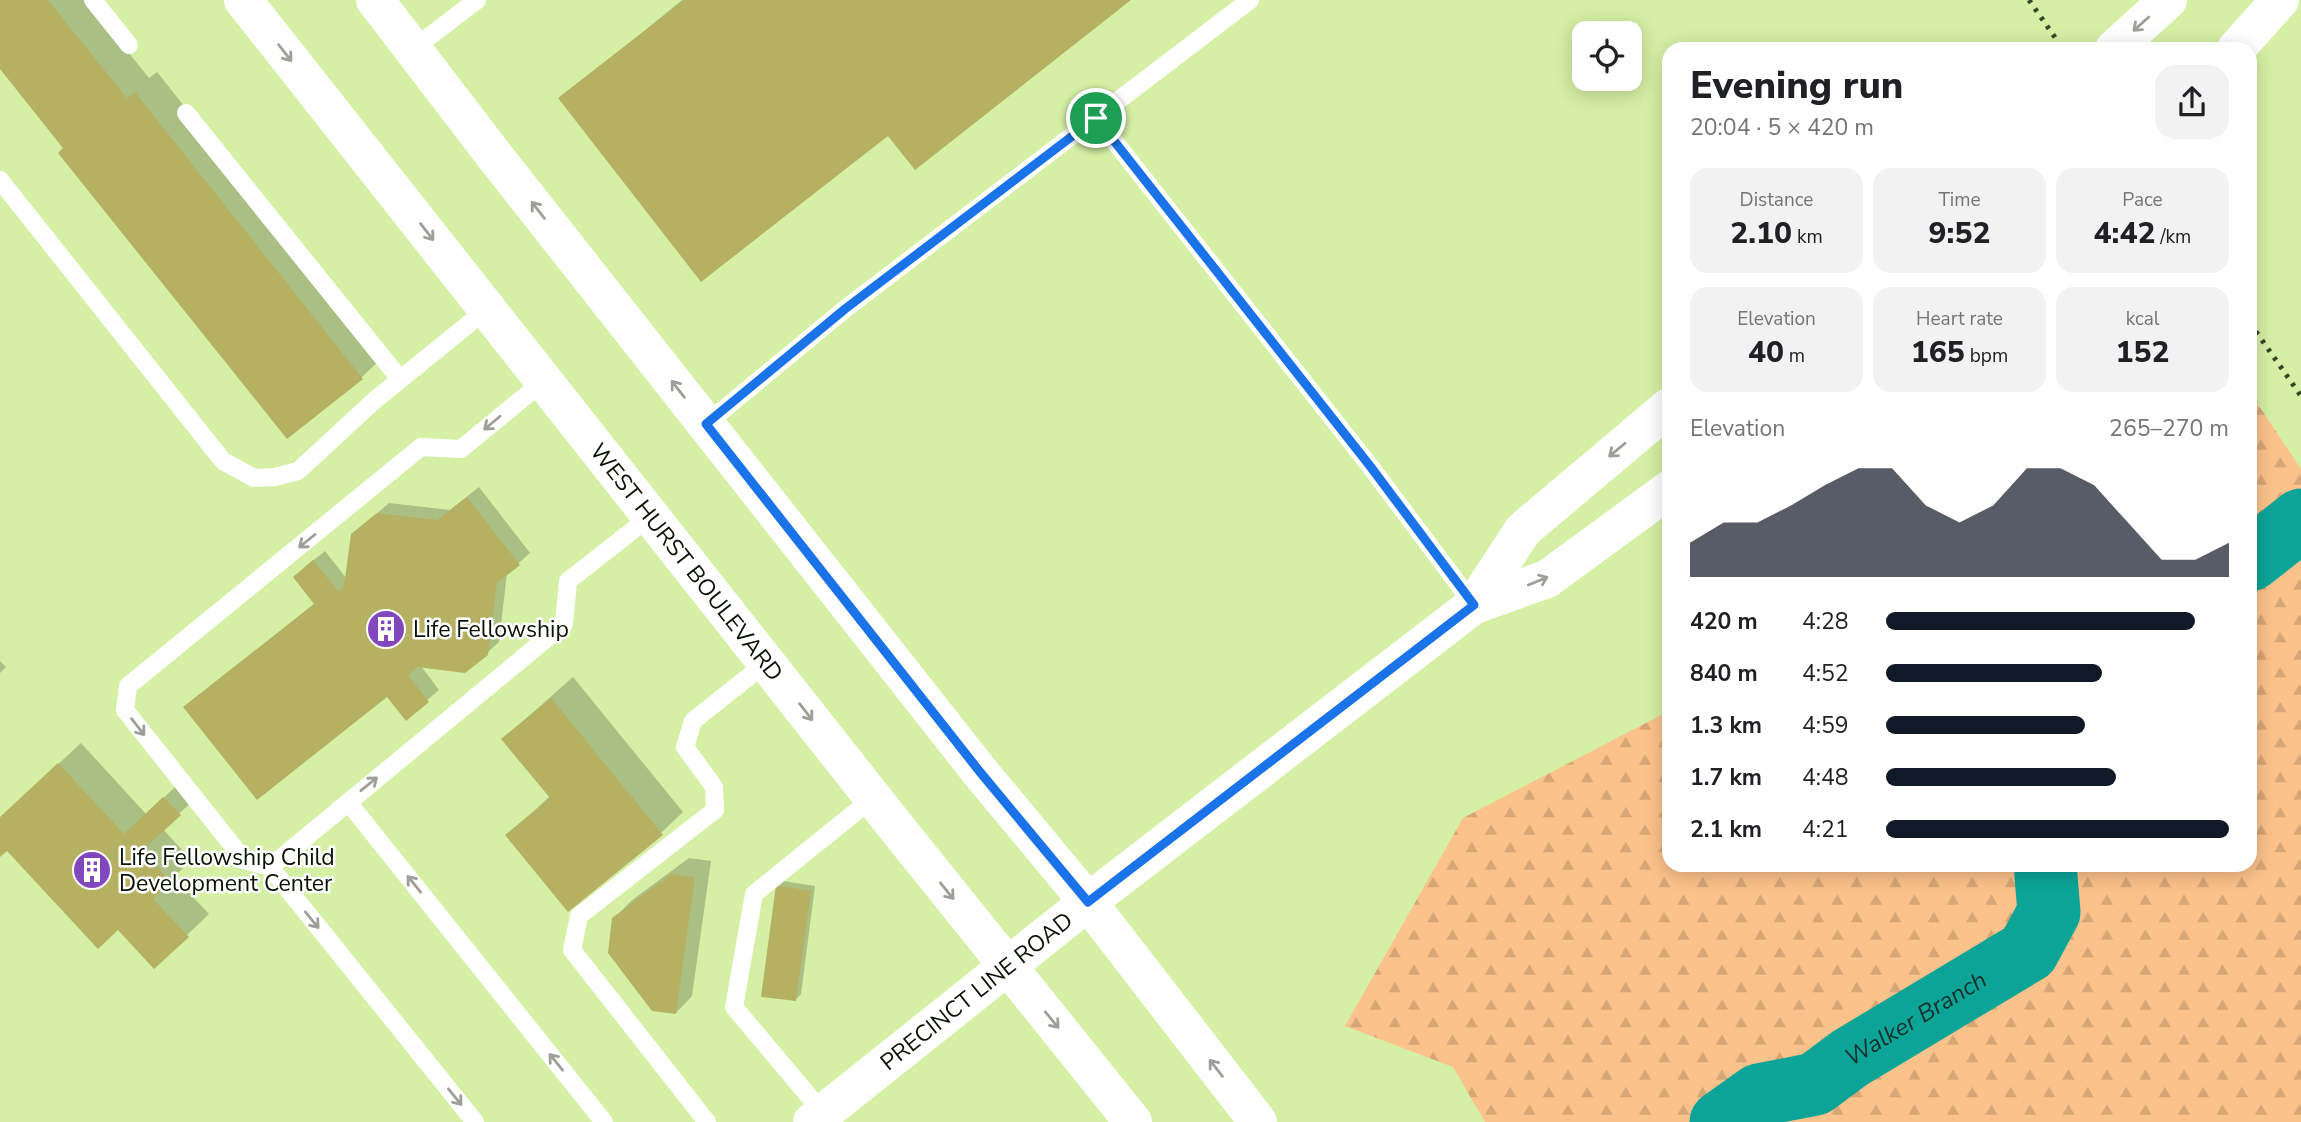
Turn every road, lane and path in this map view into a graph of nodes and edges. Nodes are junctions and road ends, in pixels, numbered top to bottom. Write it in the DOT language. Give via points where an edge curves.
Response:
graph roads {
  1 [pos="93,0"];
  2 [pos="243,0"];
  3 [pos="376,0"];
  4 [pos="477,0"];
  5 [pos="1250,0"];
  6 [pos="2168,0"];
  7 [pos="2122,42"];
  8 [pos="129,45"];
  9 [pos="412,49"];
  10 [pos="186,113"];
  11 [pos="1096,118"];
  12 [pos="0,180"];
  13 [pos="487,309"];
  14 [pos="400,379"];
  15 [pos="545,380"];
  16 [pos="1662,413"];
  17 [pos="706,424"];
  18 [pos="1662,495"];
  19 [pos="651,516"];
  20 [pos="1474,605"];
  21 [pos="767,662"];
  22 [pos="873,798"];
  23 [pos="348,802"];
  24 [pos="270,867"];
  25 [pos="1088,902"];
  26 [pos="1009,967"];
  27 [pos="817,1117"];
  28 [pos="598,1120"];
  29 [pos="475,1122"];
  30 [pos="707,1122"];
  31 [pos="1133,1122"];
  32 [pos="1258,1122"];
  1 -- 8 [label="lane"];
  2 -- 13 [label="main road, WEST HURST BOULEVARD, one-way"];
  3 -- 9 [label="main road"];
  4 -- 9 [label="lane"];
  5 -- 11 [label="lane"];
  6 -- 7 [label="main road, one-way"];
  17 -- 9 [label="main road, one-way"];
  10 -- 14 [label="lane"];
  11 -- 17 [label="lane" via="845,309"];
  11 -- 20 [label="lane"];
  12 -- 14 [label="lane" via="223,461 254,478 298,471"];
  13 -- 14 [label="lane"];
  13 -- 15 [label="main road, WEST HURST BOULEVARD"];
  15 -- 19 [label="main road, WEST HURST BOULEVARD"];
  15 -- 24 [label="lane, one-way" via="461,449 421,447 128,686 125,710 244,860"];
  16 -- 20 [label="main road, PRECINCT LINE ROAD, one-way" via="1523,530"];
  17 -- 25 [label="main road"];
  20 -- 18 [label="main road, PRECINCT LINE ROAD, one-way" via="1547,579"];
  19 -- 21 [label="main road, WEST HURST BOULEVARD"];
  23 -- 19 [label="lane, one-way" via="564,624 568,581"];
  20 -- 25 [label="main road, PRECINCT LINE ROAD"];
  21 -- 22 [label="main road, WEST HURST BOULEVARD, one-way"];
  21 -- 30 [label="lane" via="694,721 685,747 714,787 715,810 579,916 572,950"];
  22 -- 26 [label="main road, WEST HURST BOULEVARD, one-way"];
  22 -- 27 [label="lane" via="754,894 734,1007"];
  23 -- 24 [label="lane"];
  28 -- 23 [label="lane, one-way"];
  24 -- 29 [label="lane, one-way"];
  25 -- 26 [label="main road, PRECINCT LINE ROAD"];
  32 -- 25 [label="main road, one-way"];
  26 -- 27 [label="main road, PRECINCT LINE ROAD"];
  26 -- 31 [label="main road, WEST HURST BOULEVARD, one-way"];
}
